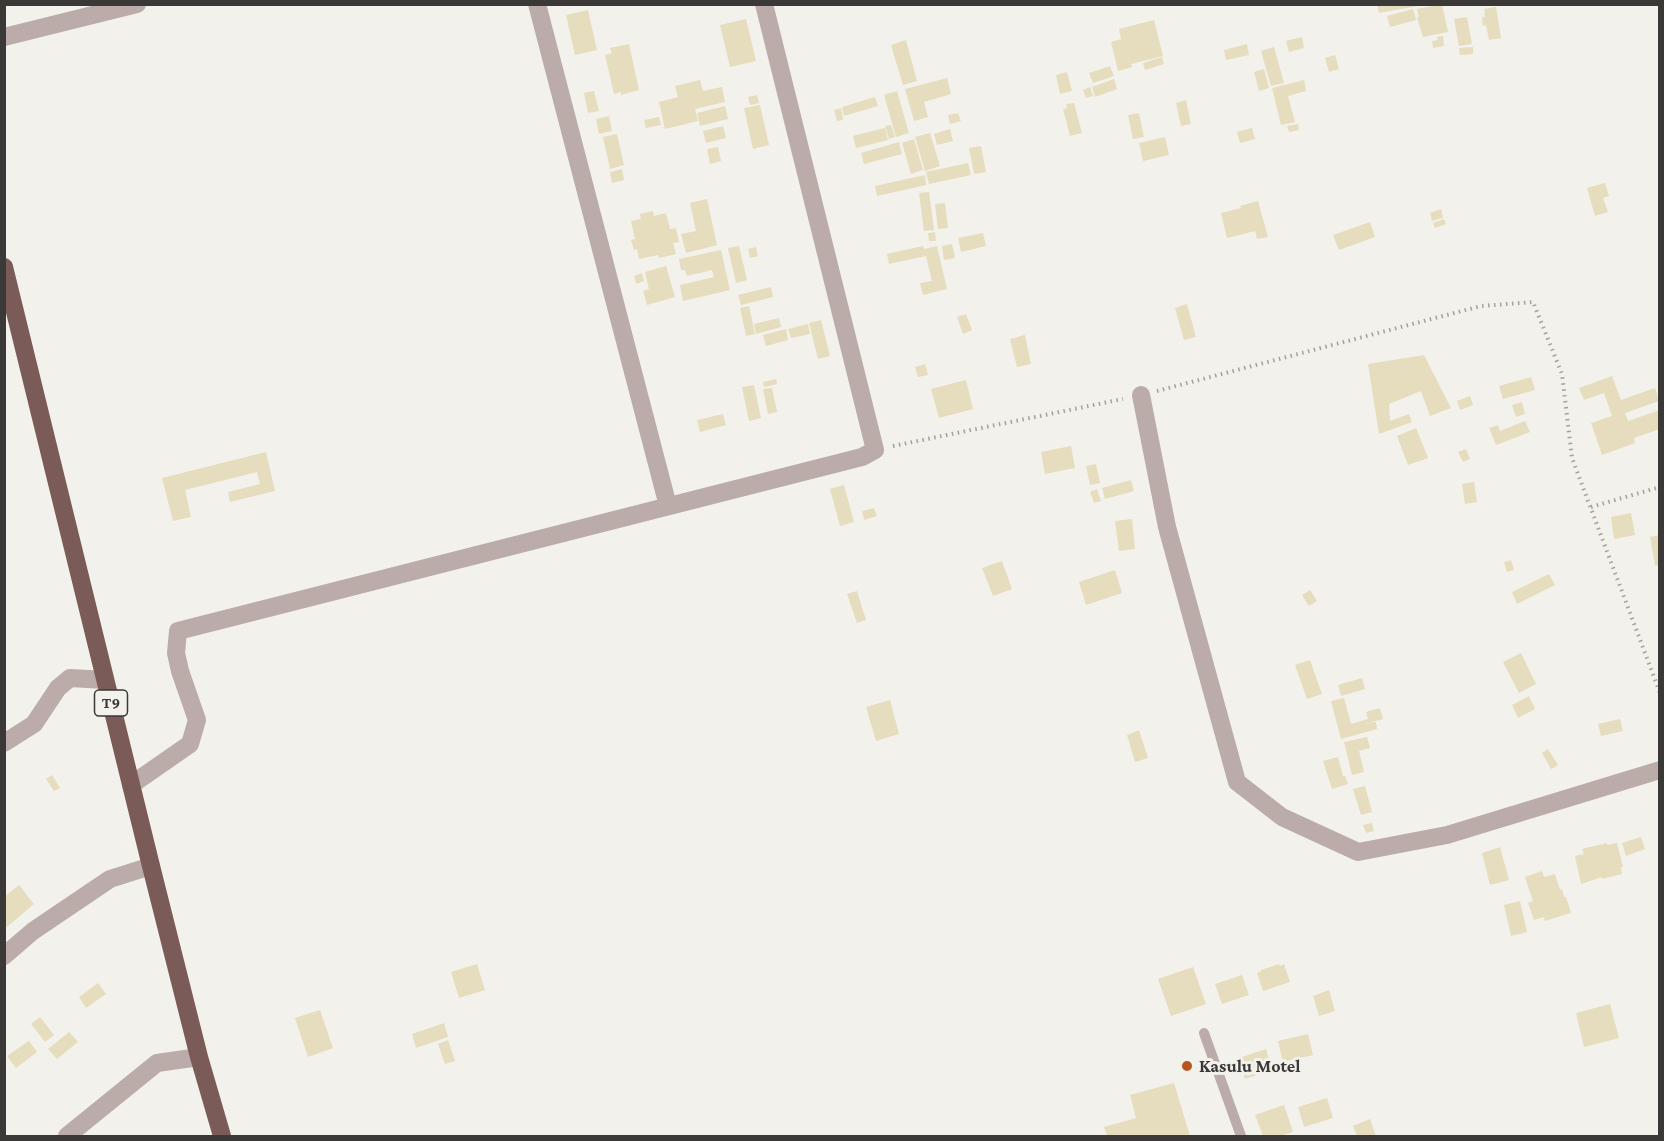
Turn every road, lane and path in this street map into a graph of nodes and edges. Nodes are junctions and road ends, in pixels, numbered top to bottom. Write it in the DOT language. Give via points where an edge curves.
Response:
graph roads {
  1 [pos="137,4"];
  2 [pos="537,4"];
  3 [pos="764,4"];
  4 [pos="4,37"];
  5 [pos="4,267"];
  6 [pos="1407,326"];
  7 [pos="1141,395"];
  8 [pos="1659,487"];
  9 [pos="668,506"];
  10 [pos="1591,507"];
  11 [pos="105,680"];
  12 [pos="1659,693"];
  13 [pos="4,743"];
  14 [pos="1659,770"];
  15 [pos="131,785"];
  16 [pos="151,866"];
  17 [pos="4,956"];
  18 [pos="1204,1033"];
  19 [pos="200,1057"];
  20 [pos="68,1137"];
  21 [pos="222,1137"];
  22 [pos="1240,1137"];
  1 -- 4 [label="street"];
  2 -- 9 [label="street"];
  3 -- 9 [label="street" via="875,450 862,457"];
  5 -- 11 [label="highway, T9"];
  6 -- 10 [label="path" via="1481,306 1533,302 1562,374 1572,458"];
  7 -- 14 [label="street" via="1167,527 1237,782 1282,817 1358,852 1447,835"];
  8 -- 10 [label="path"];
  9 -- 15 [label="street" via="178,631 176,653 197,720 190,744"];
  10 -- 12 [label="path"];
  11 -- 13 [label="street" via="69,678 34,724"];
  11 -- 15 [label="highway, T9"];
  15 -- 16 [label="highway, T9"];
  16 -- 17 [label="street" via="110,879 33,931"];
  16 -- 19 [label="highway, T9"];
  18 -- 22 [label="lane"];
  19 -- 20 [label="street" via="157,1063"];
  19 -- 21 [label="highway, T9"];
}
